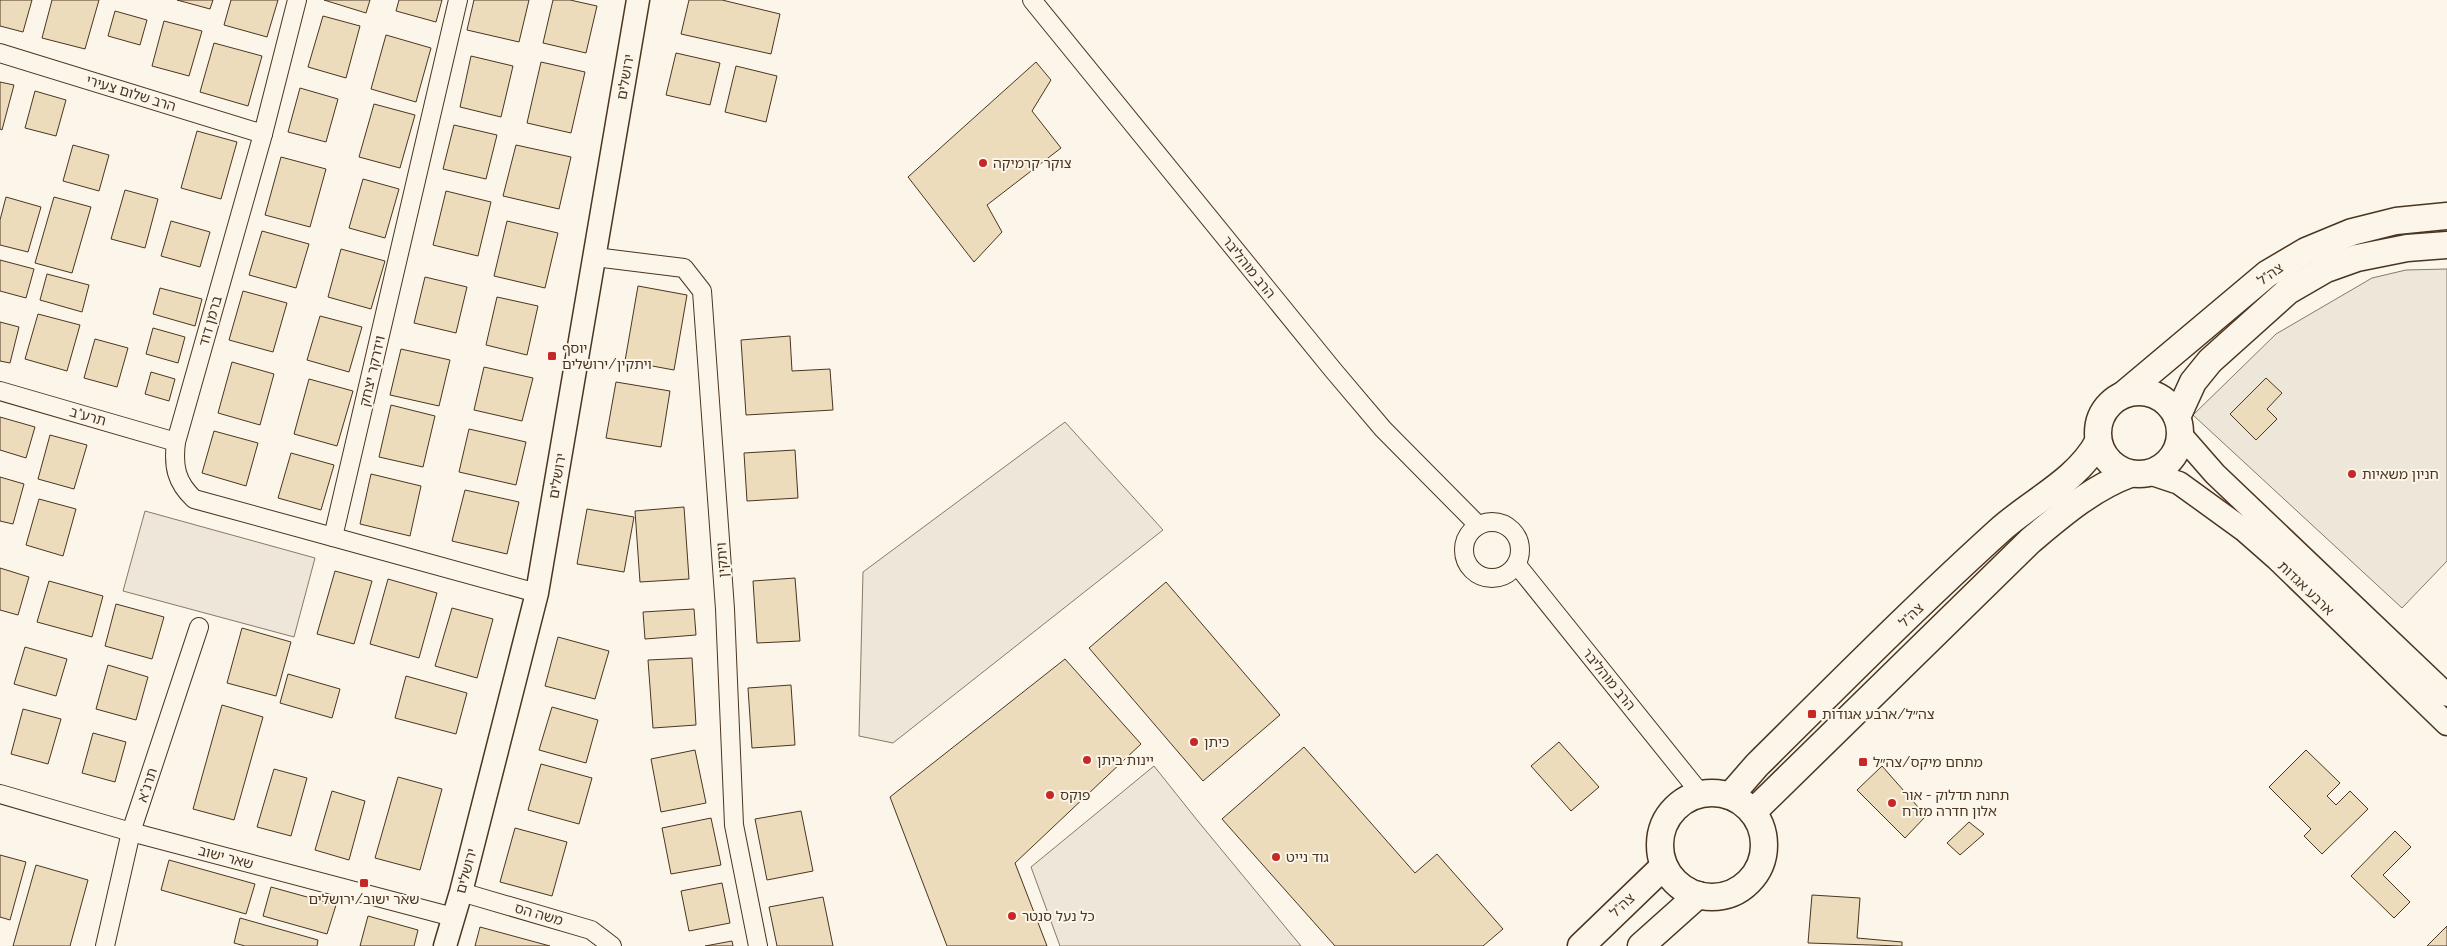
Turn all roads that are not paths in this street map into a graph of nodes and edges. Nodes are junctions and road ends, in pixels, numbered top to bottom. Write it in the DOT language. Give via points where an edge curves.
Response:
graph roads {
  1 [pos="298,0"];
  2 [pos="458,0"];
  3 [pos="638,0"];
  4 [pos="1032,0"];
  5 [pos="0,53"];
  6 [pos="263,134"];
  7 [pos="2447,216"];
  8 [pos="2447,245"];
  9 [pos="595,257"];
  10 [pos="0,390"];
  11 [pos="2123,395"];
  12 [pos="2178,426"];
  13 [pos="176,442"];
  14 [pos="2098,442"];
  15 [pos="2140,473"];
  16 [pos="1478,525"];
  17 [pos="333,537"];
  18 [pos="1517,565"];
  19 [pos="537,593"];
  20 [pos="199,627"];
  21 [pos="2447,694"];
  22 [pos="2447,724"];
  23 [pos="0,794"];
  24 [pos="1701,794"];
  25 [pos="1730,796"];
  26 [pos="1753,812"];
  27 [pos="131,832"];
  28 [pos="1664,866"];
  29 [pos="461,892"];
  30 [pos="1698,895"];
  31 [pos="453,917"];
  32 [pos="105,946"];
  33 [pos="445,946"];
  34 [pos="612,946"];
  35 [pos="758,946"];
  36 [pos="1581,946"];
  37 [pos="1641,946"];
  1 -- 6 [label="street, ברמן דוד"];
  2 -- 17 [label="street, וידרקר יצחק"];
  3 -- 9 [label="street, ירושלים"];
  4 -- 16 [label="street, הרב מוהליבר" via="1383,429"];
  5 -- 6 [label="street, הרב שלום צעירי"];
  6 -- 13 [label="street, ברמן דוד"];
  7 -- 11 [label="main road, צה\"ל" via="2396,220 2352,232 2306,251 2267,274"];
  8 -- 12 [label="main road, צה\"ל" via="2407,248 2357,258 2326,269 2288,291 2210,361 2193,382"];
  9 -- 19 [label="street, ירושלים"];
  9 -- 35 [label="street, ויתקין" via="684,268 702,291 725,609 734,825"];
  10 -- 13 [label="street, תרע\"ב"];
  11 -- 12 [label="main road" via="2149,393 2161,399 2170,407"];
  11 -- 14 [label="main road" via="2104,410 2099,422"];
  12 -- 15 [label="main road" via="2175,453 2167,464"];
  12 -- 21 [label="street, ארבע אגדות" via="2215,474"];
  13 -- 17 [label="street, ברמן דוד" via="177,479 194,499"];
  14 -- 15 [label="main road" via="2108,461 2118,469"];
  14 -- 25 [label="main road, צה\"ל" via="2083,464 2001,528 1757,765"];
  15 -- 22 [label="street, ארבע אגדות" via="2179,483 2244,530"];
  15 -- 26 [label="main road" via="2108,483 2030,541"];
  16 -- 18 [label="street" via="1496,522 1513,530 1521,546"];
  16 -- 18 [label="street" via="1471,531 1464,547 1467,565 1482,577 1502,577"];
  17 -- 19 [label="street"];
  18 -- 24 [label="street, הרב מוהליבר"];
  19 -- 29 [label="street, ירושלים"];
  20 -- 27 [label="street, תרנ\"א"];
  23 -- 27 [label="street, שאר ישוב"];
  24 -- 25 [label="main road"];
  24 -- 28 [label="main road" via="1686,799 1665,821 1660,836"];
  25 -- 26 [label="main road"];
  26 -- 30 [label="main road" via="1763,835 1764,849 1755,874 1735,892 1710,897"];
  27 -- 31 [label="street, שאר ישוב"];
  27 -- 32 [label="street, תרנ\"א"];
  28 -- 30 [label="main road" via="1678,884"];
  28 -- 36 [label="main road, צה\"ל"];
  29 -- 31 [label="street, ירושלים"];
  29 -- 34 [label="street, משה הס" via="591,930"];
  30 -- 37 [label="main road"];
  31 -- 33 [label="street, ירושלים"];
}
